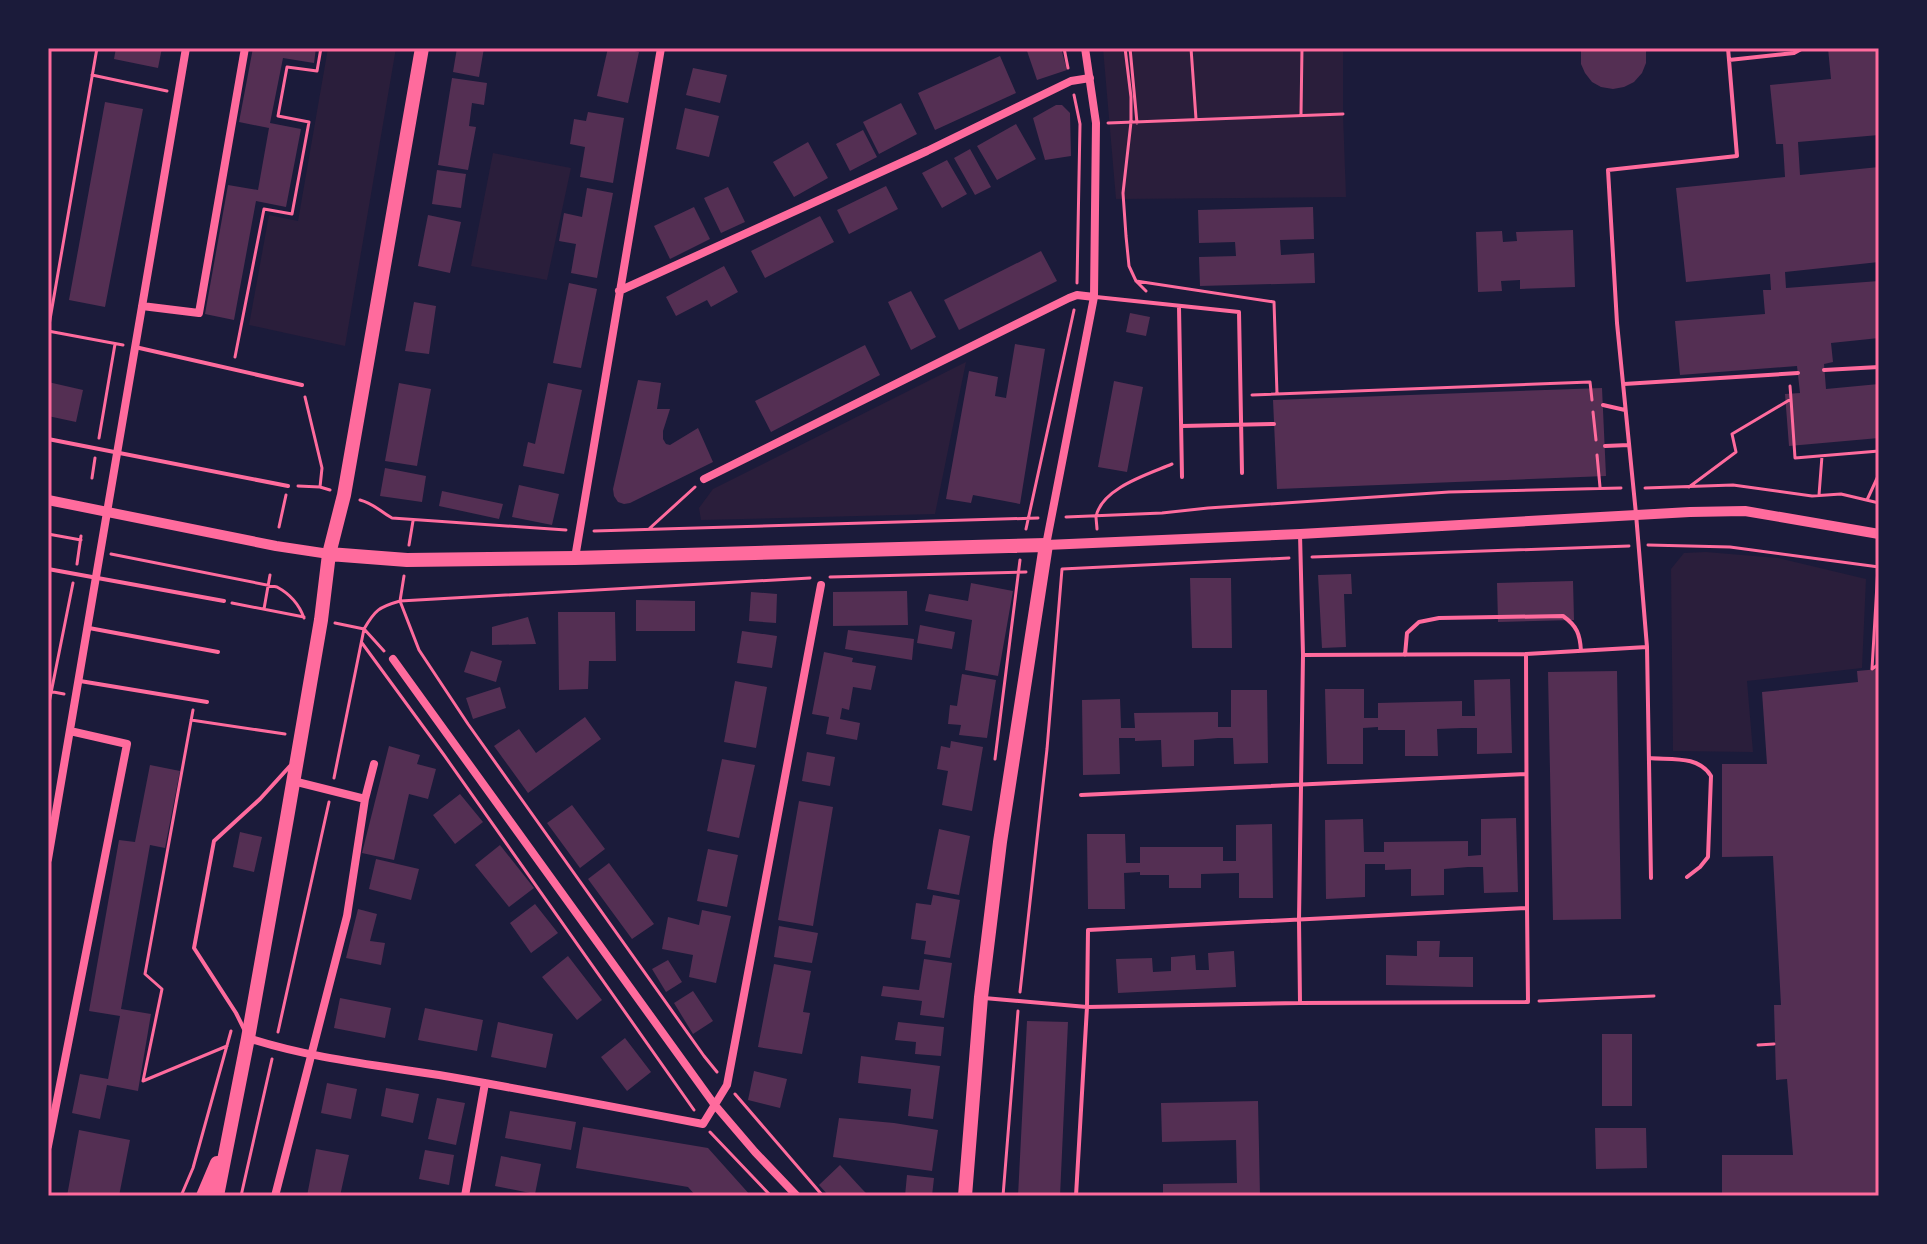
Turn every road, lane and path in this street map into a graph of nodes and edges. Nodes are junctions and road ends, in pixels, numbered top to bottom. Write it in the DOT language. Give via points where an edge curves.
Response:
graph roads {
  1 [pos="97,48"];
  2 [pos="186,48"];
  3 [pos="245,48"];
  4 [pos="321,48"];
  5 [pos="422,48"];
  6 [pos="661,48"];
  7 [pos="1085,48"];
  8 [pos="1128,48"];
  9 [pos="1191,48"];
  10 [pos="1302,48"];
  11 [pos="1728,48"];
  12 [pos="1803,48"];
  13 [pos="1729,60"];
  14 [pos="92,75"];
  15 [pos="1090,78"];
  16 [pos="179,93"];
  17 [pos="1301,114"];
  18 [pos="1343,114"];
  19 [pos="1196,119"];
  20 [pos="1131,122"];
  21 [pos="1096,123"];
  22 [pos="1137,123"];
  23 [pos="619,291"];
  24 [pos="1094,297"];
  25 [pos="1157,303"];
  26 [pos="142,306"];
  27 [pos="1179,307"];
  28 [pos="48,331"];
  29 [pos="115,344"];
  30 [pos="135,347"];
  31 [pos="1879,367"];
  32 [pos="232,369"];
  33 [pos="1824,370"];
  34 [pos="1789,373"];
  35 [pos="1798,373"];
  36 [pos="1624,384"];
  37 [pos="302,385"];
  38 [pos="1241,396"];
  39 [pos="1791,399"];
  40 [pos="1603,405"];
  41 [pos="1625,410"];
  42 [pos="1274,424"];
  43 [pos="1242,425"];
  44 [pos="1182,426"];
  45 [pos="48,439"];
  46 [pos="1629,445"];
  47 [pos="1605,446"];
  48 [pos="97,449"];
  49 [pos="1879,451"];
  50 [pos="118,453"];
  51 [pos="1822,456"];
  52 [pos="1181,460"];
  53 [pos="1242,473"];
  54 [pos="1879,474"];
  55 [pos="1182,477"];
  56 [pos="92,478"];
  57 [pos="704,479"];
  58 [pos="288,486"];
  59 [pos="1600,487"];
  60 [pos="1689,487"];
  61 [pos="1634,489"];
  62 [pos="1819,495"];
  63 [pos="48,500"];
  64 [pos="1867,500"];
  65 [pos="1879,503"];
  66 [pos="374,504"];
  67 [pos="108,511"];
  68 [pos="1636,514"];
  69 [pos="1096,517"];
  70 [pos="1050,518"];
  71 [pos="413,521"];
  72 [pos="279,527"];
  73 [pos="649,529"];
  74 [pos="580,531"];
  75 [pos="411,533"];
  76 [pos="48,534"];
  77 [pos="1300,534"];
  78 [pos="1879,534"];
  79 [pos="1046,545"];
  80 [pos="1639,545"];
  81 [pos="101,552"];
  82 [pos="329,554"];
  83 [pos="1301,557"];
  84 [pos="575,558"];
  85 [pos="1879,567"];
  86 [pos="48,569"];
  87 [pos="1062,569"];
  88 [pos="1043,571"];
  89 [pos="75,574"];
  90 [pos="270,575"];
  91 [pos="97,578"];
  92 [pos="269,585"];
  93 [pos="821,585"];
  94 [pos="402,588"];
  95 [pos="224,601"];
  96 [pos="400,601"];
  97 [pos="264,609"];
  98 [pos="305,617"];
  99 [pos="313,618"];
  100 [pos="89,628"];
  101 [pos="357,628"];
  102 [pos="364,629"];
  103 [pos="362,643"];
  104 [pos="1647,647"];
  105 [pos="1581,651"];
  106 [pos="218,652"];
  107 [pos="1526,654"];
  108 [pos="1303,655"];
  109 [pos="1405,655"];
  110 [pos="393,659"];
  111 [pos="1879,664"];
  112 [pos="80,681"];
  113 [pos="194,700"];
  114 [pos="207,702"];
  115 [pos="48,708"];
  116 [pos="191,720"];
  117 [pos="70,731"];
  118 [pos="285,734"];
  119 [pos="297,758"];
  120 [pos="1649,758"];
  121 [pos="374,764"];
  122 [pos="1527,774"];
  123 [pos="293,781"];
  124 [pos="1300,784"];
  125 [pos="332,790"];
  126 [pos="1081,795"];
  127 [pos="365,799"];
  128 [pos="48,859"];
  129 [pos="1687,877"];
  130 [pos="1651,878"];
  131 [pos="1527,908"];
  132 [pos="1299,920"];
  133 [pos="1654,996"];
  134 [pos="981,997"];
  135 [pos="1019,1001"];
  136 [pos="1528,1002"];
  137 [pos="1300,1003"];
  138 [pos="1087,1007"];
  139 [pos="236,1013"];
  140 [pos="248,1038"];
  141 [pos="1774,1044"];
  142 [pos="1758,1045"];
  143 [pos="227,1046"];
  144 [pos="275,1047"];
  145 [pos="312,1054"];
  146 [pos="485,1083"];
  147 [pos="727,1085"];
  148 [pos="714,1104"];
  149 [pos="703,1124"];
  150 [pos="49,1139"];
  151 [pos="226,1141"];
  152 [pos="181,1196"];
  153 [pos="203,1196"];
  154 [pos="217,1196"];
  155 [pos="241,1196"];
  156 [pos="275,1196"];
  157 [pos="465,1196"];
  158 [pos="771,1196"];
  159 [pos="797,1196"];
  160 [pos="823,1196"];
  161 [pos="965,1196"];
  162 [pos="1003,1196"];
  163 [pos="1076,1196"];
  1 -- 14 [label="path"];
  2 -- 16 [label="street"];
  3 -- 26 [label="street" via="199,313"];
  4 -- 32 [label="path" via="317,71 287,67 278,116 309,122 292,214 264,209"];
  5 -- 82 [label="main road" via="344,495"];
  6 -- 23 [label="street"];
  7 -- 15 [label="street"];
  8 -- 20 [label="path"];
  8 -- 22 [label="path"];
  9 -- 19 [label="path"];
  10 -- 17 [label="path"];
  11 -- 13 [label="lane"];
  12 -- 13 [label="lane"];
  13 -- 36 [label="lane" via="1737,156 1608,170"];
  14 -- 16 [label="path"];
  14 -- 28 [label="path"];
  15 -- 21 [label="street"];
  15 -- 23 [label="street" via="1071,81"];
  16 -- 26 [label="street"];
  17 -- 18 [label="path"];
  17 -- 19 [label="path"];
  19 -- 22 [label="path"];
  20 -- 21 [label="path"];
  20 -- 22 [label="path"];
  20 -- 25 [label="path" via="1123,193 1129,266"];
  21 -- 24 [label="street"];
  23 -- 74 [label="street"];
  24 -- 25 [label="lane"];
  24 -- 57 [label="street" via="1069,298"];
  24 -- 70 [label="street"];
  25 -- 27 [label="lane"];
  26 -- 30 [label="street"];
  27 -- 38 [label="lane" via="1239,312"];
  27 -- 44 [label="lane"];
  28 -- 29 [label="path"];
  29 -- 30 [label="path"];
  29 -- 48 [label="path"];
  30 -- 32 [label="lane"];
  30 -- 50 [label="street"];
  31 -- 33 [label="lane"];
  32 -- 37 [label="lane"];
  34 -- 35 [label="lane"];
  34 -- 36 [label="lane"];
  34 -- 39 [label="path"];
  36 -- 41 [label="lane"];
  37 -- 58 [label="path" via="322,468 320,487"];
  38 -- 43 [label="lane"];
  38 -- 59 [label="path" via="1590,382"];
  39 -- 51 [label="path" via="1795,458"];
  39 -- 60 [label="path" via="1732,434 1736,452"];
  40 -- 41 [label="lane"];
  41 -- 46 [label="lane"];
  42 -- 43 [label="lane"];
  43 -- 44 [label="lane"];
  43 -- 53 [label="lane"];
  44 -- 52 [label="lane"];
  45 -- 48 [label="lane"];
  46 -- 47 [label="lane"];
  46 -- 61 [label="lane"];
  48 -- 50 [label="lane"];
  48 -- 56 [label="path"];
  49 -- 51 [label="path"];
  50 -- 58 [label="lane"];
  50 -- 67 [label="street"];
  51 -- 62 [label="path"];
  52 -- 55 [label="lane"];
  52 -- 69 [label="path" via="1120,487"];
  54 -- 64 [label="path"];
  57 -- 73 [label="path"];
  58 -- 72 [label="path"];
  59 -- 61 [label="path"];
  59 -- 69 [label="path"];
  60 -- 61 [label="path"];
  60 -- 62 [label="path" via="1733,485"];
  61 -- 68 [label="lane"];
  62 -- 64 [label="path"];
  63 -- 67 [label="street"];
  64 -- 65 [label="path"];
  66 -- 71 [label="path" via="392,518"];
  67 -- 81 [label="street"];
  67 -- 82 [label="street"];
  68 -- 77 [label="street"];
  68 -- 78 [label="street" via="1745,511"];
  68 -- 80 [label="lane"];
  69 -- 70 [label="path"];
  70 -- 73 [label="path"];
  70 -- 79 [label="street"];
  71 -- 74 [label="path"];
  71 -- 75 [label="path"];
  73 -- 74 [label="path"];
  74 -- 84 [label="street"];
  76 -- 89 [label="path" via="81,538"];
  77 -- 79 [label="street"];
  77 -- 83 [label="lane"];
  79 -- 84 [label="main road"];
  79 -- 88 [label="main road"];
  80 -- 83 [label="path"];
  80 -- 85 [label="path" via="1730,547"];
  80 -- 104 [label="lane"];
  81 -- 91 [label="street"];
  81 -- 92 [label="path"];
  82 -- 84 [label="main road" via="407,560"];
  82 -- 119 [label="main road"];
  83 -- 87 [label="path"];
  83 -- 108 [label="lane"];
  85 -- 111 [label="path" via="1872,669"];
  86 -- 89 [label="lane"];
  87 -- 88 [label="path"];
  87 -- 135 [label="path"];
  88 -- 96 [label="path"];
  88 -- 134 [label="main road"];
  89 -- 91 [label="lane"];
  89 -- 115 [label="path"];
  90 -- 92 [label="path"];
  91 -- 95 [label="lane"];
  91 -- 100 [label="street"];
  92 -- 97 [label="path"];
  92 -- 98 [label="path" via="286,592"];
  93 -- 147 [label="street"];
  94 -- 96 [label="path"];
  95 -- 97 [label="path"];
  96 -- 102 [label="path" via="374,612"];
  96 -- 147 [label="path" via="419,650 468,724"];
  97 -- 98 [label="path"];
  98 -- 99 [label="path"];
  100 -- 106 [label="lane"];
  100 -- 112 [label="street"];
  101 -- 102 [label="path"];
  102 -- 103 [label="path"];
  102 -- 110 [label="path"];
  103 -- 125 [label="path"];
  103 -- 149 [label="path"];
  104 -- 105 [label="lane"];
  104 -- 120 [label="lane"];
  105 -- 107 [label="lane"];
  105 -- 109 [label="lane" via="1575,625 1563,616 1439,618 1419,622 1407,633"];
  107 -- 109 [label="lane"];
  107 -- 122 [label="lane"];
  108 -- 109 [label="lane"];
  108 -- 124 [label="lane"];
  110 -- 148 [label="street"];
  112 -- 113 [label="lane"];
  112 -- 117 [label="street"];
  113 -- 114 [label="lane"];
  113 -- 116 [label="path"];
  116 -- 118 [label="path"];
  116 -- 143 [label="path" via="145,974 162,989 143,1081"];
  117 -- 128 [label="street"];
  117 -- 150 [label="street" via="127,744"];
  119 -- 123 [label="main road"];
  119 -- 139 [label="lane" via="214,841 194,948"];
  120 -- 129 [label="lane" via="1696,762 1711,776 1708,857"];
  120 -- 130 [label="lane"];
  121 -- 127 [label="street"];
  122 -- 124 [label="lane"];
  122 -- 131 [label="lane"];
  123 -- 125 [label="street"];
  123 -- 140 [label="main road"];
  124 -- 126 [label="lane"];
  124 -- 132 [label="lane"];
  125 -- 127 [label="street"];
  125 -- 144 [label="path"];
  127 -- 145 [label="street" via="347,916"];
  131 -- 132 [label="lane"];
  131 -- 136 [label="lane"];
  132 -- 137 [label="lane"];
  132 -- 138 [label="lane" via="1088,930"];
  133 -- 136 [label="path"];
  134 -- 135 [label="lane"];
  134 -- 161 [label="main road"];
  135 -- 138 [label="lane"];
  135 -- 162 [label="path"];
  136 -- 137 [label="lane"];
  137 -- 138 [label="lane"];
  138 -- 163 [label="lane"];
  139 -- 140 [label="lane"];
  139 -- 143 [label="path"];
  140 -- 144 [label="street"];
  140 -- 151 [label="main road"];
  141 -- 142 [label="path"];
  143 -- 152 [label="path"];
  144 -- 145 [label="street"];
  144 -- 155 [label="path"];
  145 -- 146 [label="street"];
  145 -- 156 [label="street"];
  146 -- 149 [label="street"];
  146 -- 157 [label="street"];
  147 -- 148 [label="street"];
  147 -- 160 [label="path"];
  148 -- 149 [label="street"];
  148 -- 159 [label="street"];
  149 -- 158 [label="path"];
  151 -- 153 [label="main road"];
  151 -- 154 [label="main road"];
}
